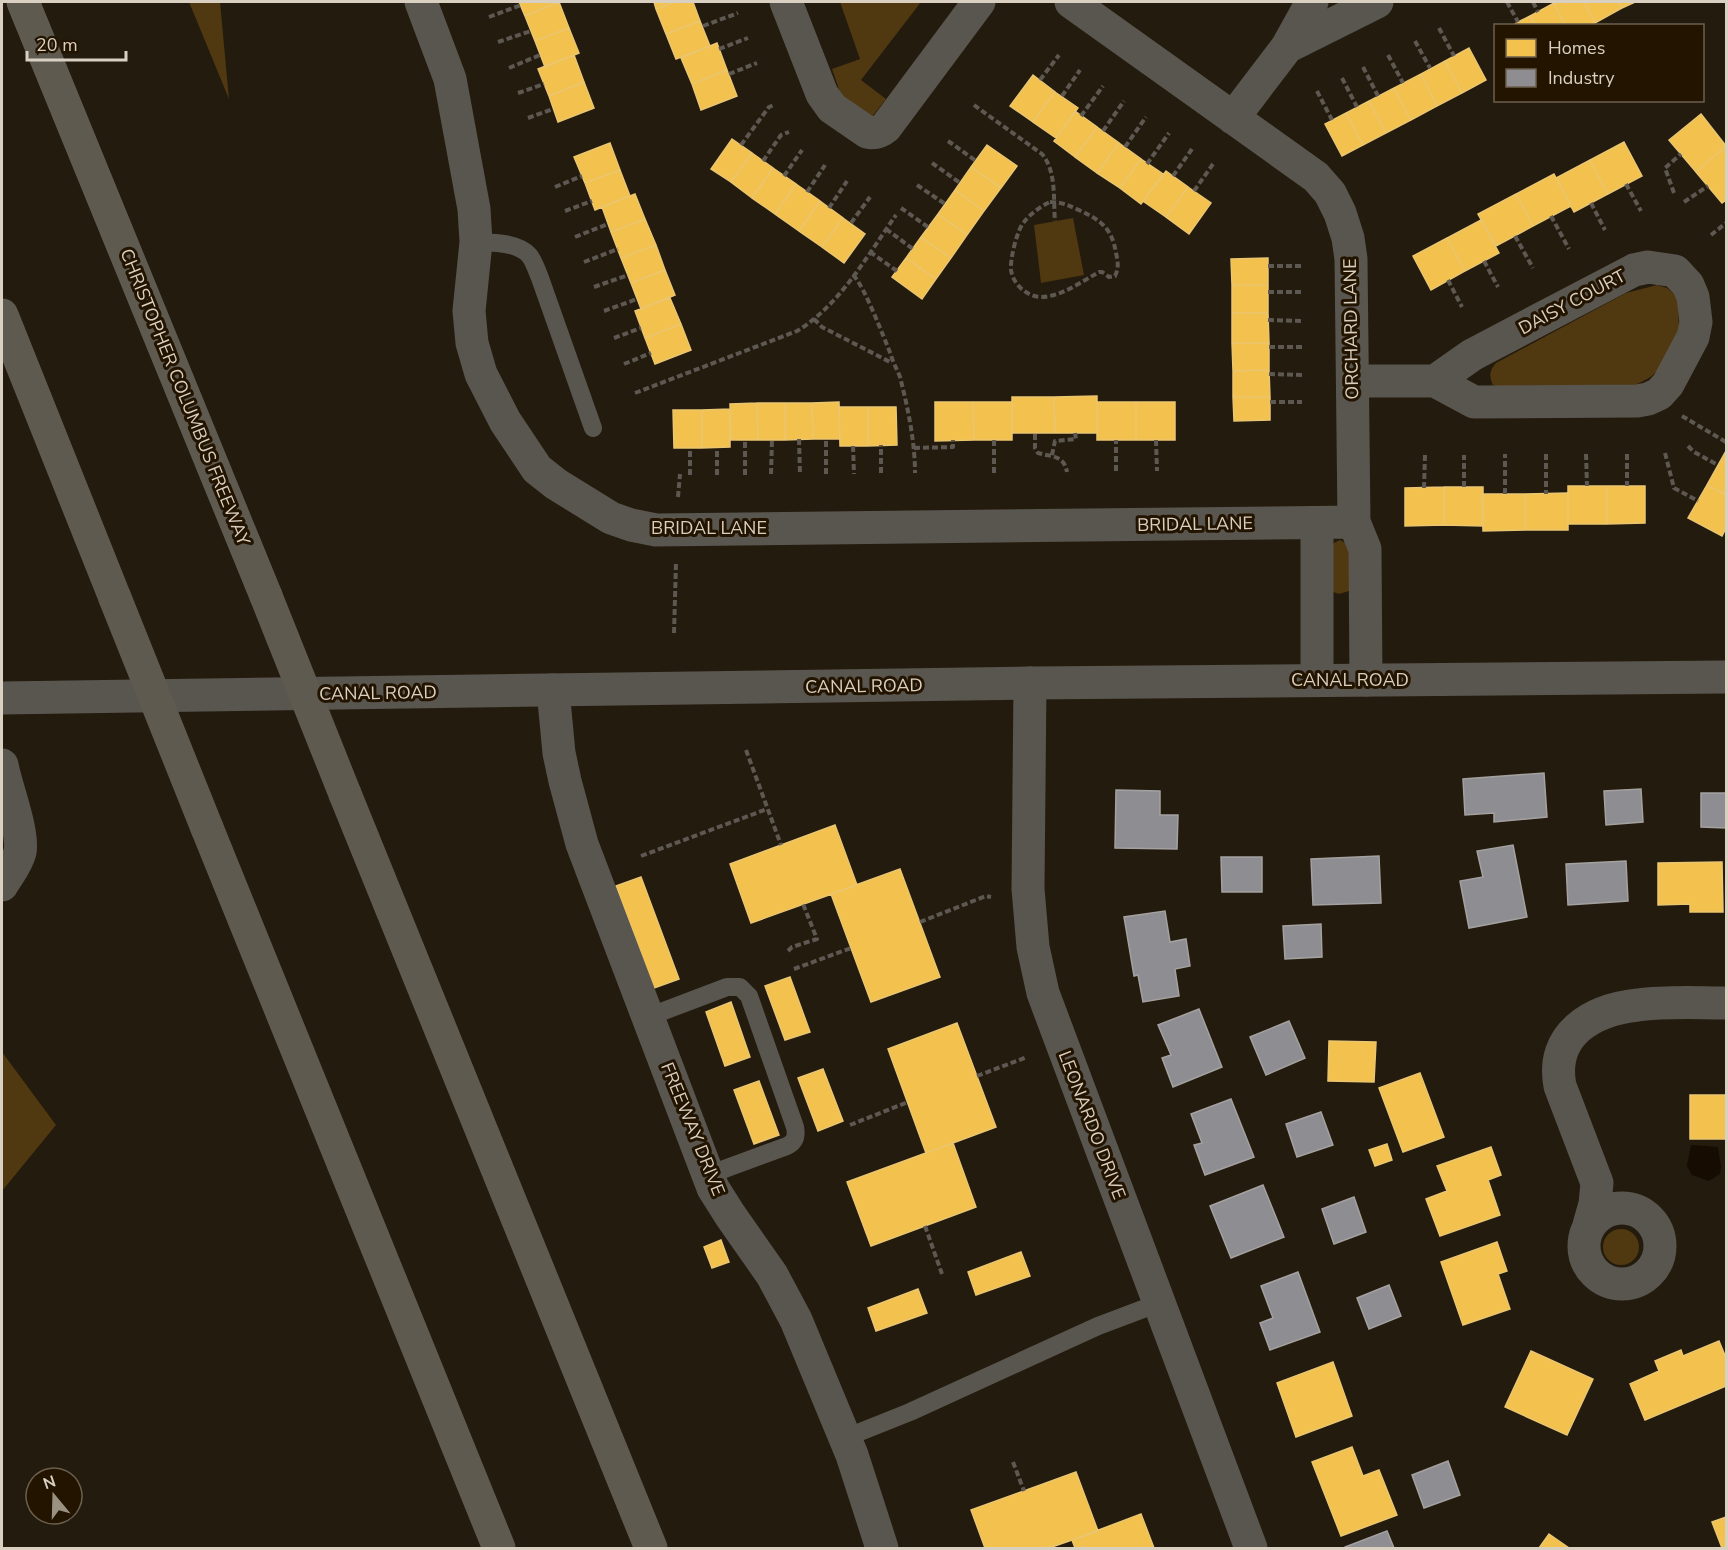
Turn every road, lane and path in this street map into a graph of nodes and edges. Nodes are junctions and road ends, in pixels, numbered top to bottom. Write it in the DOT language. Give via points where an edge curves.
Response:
graph roads {
  1 [pos="421,2"];
  2 [pos="786,2"];
  3 [pos="979,2"];
  4 [pos="1071,2"];
  5 [pos="1312,2"];
  6 [pos="1377,2"];
  7 [pos="1507,2"];
  8 [pos="1533,2"];
  9 [pos="25,5"];
  10 [pos="521,5"];
  11 [pos="1332,10"];
  12 [pos="1538,12"];
  13 [pos="738,13"];
  14 [pos="489,17"];
  15 [pos="1518,22"];
  16 [pos="702,26"];
  17 [pos="1439,28"];
  18 [pos="531,31"];
  19 [pos="748,38"];
  20 [pos="1415,41"];
  21 [pos="498,42"];
  22 [pos="1287,47"];
  23 [pos="719,49"];
  24 [pos="1059,54"];
  25 [pos="540,55"];
  26 [pos="1388,55"];
  27 [pos="1454,56"];
  28 [pos="757,63"];
  29 [pos="1363,67"];
  30 [pos="508,68"];
  31 [pos="1430,68"];
  32 [pos="1080,70"];
  33 [pos="729,74"];
  34 [pos="1342,78"];
  35 [pos="1040,80"];
  36 [pos="1403,83"];
  37 [pos="543,84"];
  38 [pos="1103,86"];
  39 [pos="1317,91"];
  40 [pos="518,93"];
  41 [pos="1062,96"];
  42 [pos="1378,96"];
  43 [pos="1124,101"];
  44 [pos="774,105"];
  45 [pos="974,105"];
  46 [pos="1357,107"];
  47 [pos="553,109"];
  48 [pos="1081,116"];
  49 [pos="1146,117"];
  50 [pos="528,118"];
  51 [pos="1233,118"];
  52 [pos="1332,120"];
  53 [pos="1103,131"];
  54 [pos="789,132"];
  55 [pos="1169,133"];
  56 [pos="948,141"];
  57 [pos="741,145"];
  58 [pos="1125,147"];
  59 [pos="1192,149"];
  60 [pos="802,150"];
  61 [pos="1681,154"];
  62 [pos="976,160"];
  63 [pos="763,161"];
  64 [pos="932,163"];
  65 [pos="1147,164"];
  66 [pos="1213,164"];
  67 [pos="825,165"];
  68 [pos="582,176"];
  69 [pos="784,176"];
  70 [pos="1173,176"];
  71 [pos="847,181"];
  72 [pos="960,183"];
  73 [pos="1626,184"];
  74 [pos="917,185"];
  75 [pos="1708,186"];
  76 [pos="555,187"];
  77 [pos="1194,191"];
  78 [pos="807,192"];
  79 [pos="1674,193"];
  80 [pos="870,197"];
  81 [pos="592,201"];
  82 [pos="1053,202"];
  83 [pos="1684,202"];
  84 [pos="1591,203"];
  85 [pos="945,204"];
  86 [pos="829,208"];
  87 [pos="901,208"];
  88 [pos="565,211"];
  89 [pos="1641,211"];
  90 [pos="896,215"];
  91 [pos="1551,216"];
  92 [pos="1055,221"];
  93 [pos="851,223"];
  94 [pos="1726,223"];
  95 [pos="608,224"];
  96 [pos="928,227"];
  97 [pos="886,229"];
  98 [pos="1605,230"];
  99 [pos="1515,236"];
  100 [pos="1711,236"];
  101 [pos="575,237"];
  102 [pos="476,242"];
  103 [pos="618,249"];
  104 [pos="913,249"];
  105 [pos="1569,249"];
  106 [pos="870,252"];
  107 [pos="1484,261"];
  108 [pos="584,262"];
  109 [pos="1268,266"];
  110 [pos="1302,266"];
  111 [pos="1533,268"];
  112 [pos="897,271"];
  113 [pos="628,274"];
  114 [pos="853,275"];
  115 [pos="1448,280"];
  116 [pos="594,287"];
  117 [pos="1498,287"];
  118 [pos="1268,292"];
  119 [pos="1301,292"];
  120 [pos="638,299"];
  121 [pos="1462,307"];
  122 [pos="604,311"];
  123 [pos="2,315"];
  124 [pos="814,319"];
  125 [pos="1268,320"];
  126 [pos="1302,321"];
  127 [pos="641,328"];
  128 [pos="614,338"];
  129 [pos="1269,347"];
  130 [pos="1302,347"];
  131 [pos="651,353"];
  132 [pos="893,363"];
  133 [pos="624,364"];
  134 [pos="1269,374"];
  135 [pos="1302,375"];
  136 [pos="1353,381"];
  137 [pos="1436,381"];
  138 [pos="635,393"];
  139 [pos="1270,402"];
  140 [pos="1302,402"];
  141 [pos="1676,412"];
  142 [pos="593,428"];
  143 [pos="1075,433"];
  144 [pos="1035,434"];
  145 [pos="800,439"];
  146 [pos="826,439"];
  147 [pos="745,440"];
  148 [pos="772,440"];
  149 [pos="953,440"];
  150 [pos="994,440"];
  151 [pos="1116,440"];
  152 [pos="1156,440"];
  153 [pos="1726,442"];
  154 [pos="881,445"];
  155 [pos="853,446"];
  156 [pos="1688,446"];
  157 [pos="690,448"];
  158 [pos="717,448"];
  159 [pos="914,448"];
  160 [pos="1665,453"];
  161 [pos="1505,454"];
  162 [pos="1546,454"];
  163 [pos="1586,454"];
  164 [pos="1627,454"];
  165 [pos="1052,455"];
  166 [pos="1425,455"];
  167 [pos="1464,455"];
  168 [pos="1718,465"];
  169 [pos="1116,471"];
  170 [pos="1156,471"];
  171 [pos="994,472"];
  172 [pos="1067,472"];
  173 [pos="880,473"];
  174 [pos="915,473"];
  175 [pos="680,474"];
  176 [pos="771,474"];
  177 [pos="800,474"];
  178 [pos="826,474"];
  179 [pos="854,474"];
  180 [pos="690,475"];
  181 [pos="717,475"];
  182 [pos="745,475"];
  183 [pos="1587,486"];
  184 [pos="1627,486"];
  185 [pos="1464,487"];
  186 [pos="1424,488"];
  187 [pos="1504,494"];
  188 [pos="1546,494"];
  189 [pos="1698,501"];
  190 [pos="678,502"];
  191 [pos="1354,522"];
  192 [pos="1317,523"];
  193 [pos="677,551"];
  194 [pos="674,633"];
  195 [pos="1726,678"];
  196 [pos="1317,680"];
  197 [pos="1366,680"];
  198 [pos="1030,683"];
  199 [pos="553,690"];
  200 [pos="2,698"];
  201 [pos="746,750"];
  202 [pos="2,765"];
  203 [pos="767,809"];
  204 [pos="781,845"];
  205 [pos="641,856"];
  206 [pos="2,885"];
  207 [pos="991,897"];
  208 [pos="803,904"];
  209 [pos="920,922"];
  210 [pos="851,948"];
  211 [pos="788,951"];
  212 [pos="794,969"];
  213 [pos="1726,1003"];
  214 [pos="648,1017"];
  215 [pos="1027,1057"];
  216 [pos="977,1076"];
  217 [pos="908,1102"];
  218 [pos="850,1125"];
  219 [pos="708,1175"];
  220 [pos="1597,1183"];
  221 [pos="1631,1208"];
  222 [pos="1589,1225"];
  223 [pos="925,1226"];
  224 [pos="942,1274"];
  225 [pos="1159,1303"];
  226 [pos="845,1438"];
  227 [pos="1013,1462"];
  228 [pos="1024,1491"];
  229 [pos="499,1548"];
  230 [pos="651,1548"];
  231 [pos="882,1548"];
  232 [pos="1251,1548"];
  1 -- 102 [label="street, BRIDAL LANE" via="450,79 474,210"];
  2 -- 3 [label="street" via="822,94 832,108 873,134 886,126"];
  4 -- 51 [label="street, ORCHARD LANE"];
  5 -- 22 [label="street"];
  6 -- 11 [label="street"];
  7 -- 15 [label="path"];
  8 -- 12 [label="path"];
  9 -- 230 [label="highway, CHRISTOPHER COLUMBUS FREEWAY, bridge"];
  10 -- 14 [label="path"];
  11 -- 22 [label="street"];
  13 -- 16 [label="path"];
  17 -- 27 [label="path"];
  18 -- 21 [label="path"];
  19 -- 23 [label="path"];
  20 -- 31 [label="path"];
  22 -- 51 [label="street"];
  24 -- 35 [label="path"];
  25 -- 30 [label="path"];
  26 -- 36 [label="path"];
  28 -- 33 [label="path"];
  29 -- 42 [label="path"];
  32 -- 41 [label="path"];
  34 -- 46 [label="path"];
  37 -- 40 [label="path"];
  38 -- 48 [label="path"];
  39 -- 52 [label="path"];
  43 -- 53 [label="path"];
  44 -- 57 [label="path"];
  45 -- 82 [label="path" via="1048,161"];
  47 -- 50 [label="path"];
  49 -- 58 [label="path"];
  51 -- 136 [label="street, ORCHARD LANE" via="1316,177 1340,213 1351,259"];
  54 -- 63 [label="path" via="781,135"];
  55 -- 65 [label="path"];
  56 -- 62 [label="path"];
  59 -- 70 [label="path"];
  60 -- 69 [label="path"];
  61 -- 79 [label="path" via="1665,168"];
  64 -- 72 [label="path"];
  66 -- 77 [label="path"];
  67 -- 78 [label="path"];
  68 -- 76 [label="path"];
  71 -- 86 [label="path"];
  73 -- 89 [label="path"];
  74 -- 85 [label="path"];
  75 -- 83 [label="path"];
  80 -- 93 [label="path"];
  81 -- 88 [label="path"];
  82 -- 82 [label="path" via="1022,224 1011,270 1018,286 1040,297 1061,293 1099,272 1114,276 1118,264 1116,249 1104,225 1071,206"];
  82 -- 92 [label="path"];
  84 -- 98 [label="path"];
  87 -- 96 [label="path"];
  90 -- 97 [label="path"];
  91 -- 105 [label="path"];
  94 -- 100 [label="path"];
  95 -- 101 [label="path"];
  97 -- 104 [label="path"];
  97 -- 106 [label="path"];
  99 -- 111 [label="path"];
  102 -- 142 [label="lane" via="509,246 529,256"];
  102 -- 192 [label="street, BRIDAL LANE" via="469,311 472,343 481,374 505,421 537,469 611,518 656,530"];
  103 -- 108 [label="path"];
  106 -- 112 [label="path"];
  106 -- 114 [label="path"];
  107 -- 117 [label="path"];
  109 -- 110 [label="path"];
  113 -- 116 [label="path"];
  114 -- 124 [label="path"];
  114 -- 132 [label="path"];
  115 -- 121 [label="path"];
  118 -- 119 [label="path"];
  120 -- 122 [label="path"];
  123 -- 229 [label="highway, bridge"];
  124 -- 132 [label="path" via="822,327"];
  124 -- 138 [label="path" via="797,331"];
  125 -- 126 [label="path"];
  127 -- 128 [label="path"];
  129 -- 130 [label="path"];
  131 -- 133 [label="path"];
  132 -- 159 [label="path" via="900,378"];
  134 -- 135 [label="path"];
  136 -- 137 [label="street, DAISY COURT"];
  136 -- 191 [label="street, ORCHARD LANE"];
  137 -- 137 [label="street, DAISY COURT" via="1474,402 1648,399 1668,384 1693,337 1693,297 1675,272 1648,267 1634,270 1472,355"];
  139 -- 140 [label="path"];
  141 -- 153 [label="path"];
  143 -- 165 [label="path" via="1076,439 1054,441"];
  144 -- 165 [label="path" via="1038,453"];
  145 -- 177 [label="path"];
  146 -- 178 [label="path"];
  147 -- 182 [label="path"];
  148 -- 176 [label="path"];
  149 -- 159 [label="path" via="953,447"];
  150 -- 171 [label="path"];
  151 -- 169 [label="path"];
  152 -- 170 [label="path"];
  154 -- 173 [label="path"];
  155 -- 179 [label="path"];
  156 -- 168 [label="path"];
  157 -- 180 [label="path"];
  158 -- 181 [label="path"];
  159 -- 174 [label="path"];
  160 -- 189 [label="path" via="1674,488"];
  161 -- 187 [label="path"];
  162 -- 188 [label="path"];
  163 -- 183 [label="path"];
  164 -- 184 [label="path"];
  165 -- 172 [label="path" via="1062,460"];
  166 -- 186 [label="path"];
  167 -- 185 [label="path"];
  175 -- 190 [label="path"];
  191 -- 192 [label="street, BRIDAL LANE"];
  191 -- 197 [label="street, ORCHARD LANE" via="1365,549"];
  192 -- 196 [label="street"];
  193 -- 194 [label="path"];
  195 -- 197 [label="street, CANAL ROAD"];
  196 -- 197 [label="street, CANAL ROAD"];
  196 -- 198 [label="street, CANAL ROAD"];
  198 -- 199 [label="street, CANAL ROAD"];
  198 -- 225 [label="street, LEONARDO DRIVE" via="1028,889 1032,947 1043,993"];
  199 -- 200 [label="street, CANAL ROAD"];
  199 -- 214 [label="street, FREEWAY DRIVE" via="559,753 582,844"];
  201 -- 203 [label="path"];
  202 -- 206 [label="street" via="21,838 20,853"];
  203 -- 204 [label="path"];
  203 -- 205 [label="path"];
  207 -- 209 [label="path"];
  208 -- 211 [label="path" via="817,939"];
  210 -- 212 [label="path"];
  213 -- 220 [label="street" via="1638,1005 1612,1011 1577,1027 1565,1042 1557,1071 1560,1086"];
  214 -- 219 [label="street, FREEWAY DRIVE"];
  214 -- 219 [label="lane" via="727,987 740,987 749,996 796,1139 787,1146"];
  215 -- 216 [label="path"];
  217 -- 218 [label="path"];
  219 -- 226 [label="street, FREEWAY DRIVE" via="729,1215 784,1296"];
  220 -- 221 [label="street"];
  220 -- 222 [label="street"];
  221 -- 222 [label="street" via="1607,1210"];
  221 -- 222 [label="street" via="1652,1221 1660,1243 1654,1267 1632,1283 1606,1281 1595,1274 1583,1250"];
  223 -- 224 [label="path"];
  225 -- 226 [label="lane"];
  225 -- 232 [label="street, LEONARDO DRIVE"];
  226 -- 231 [label="street, FREEWAY DRIVE"];
  227 -- 228 [label="path"];
}
